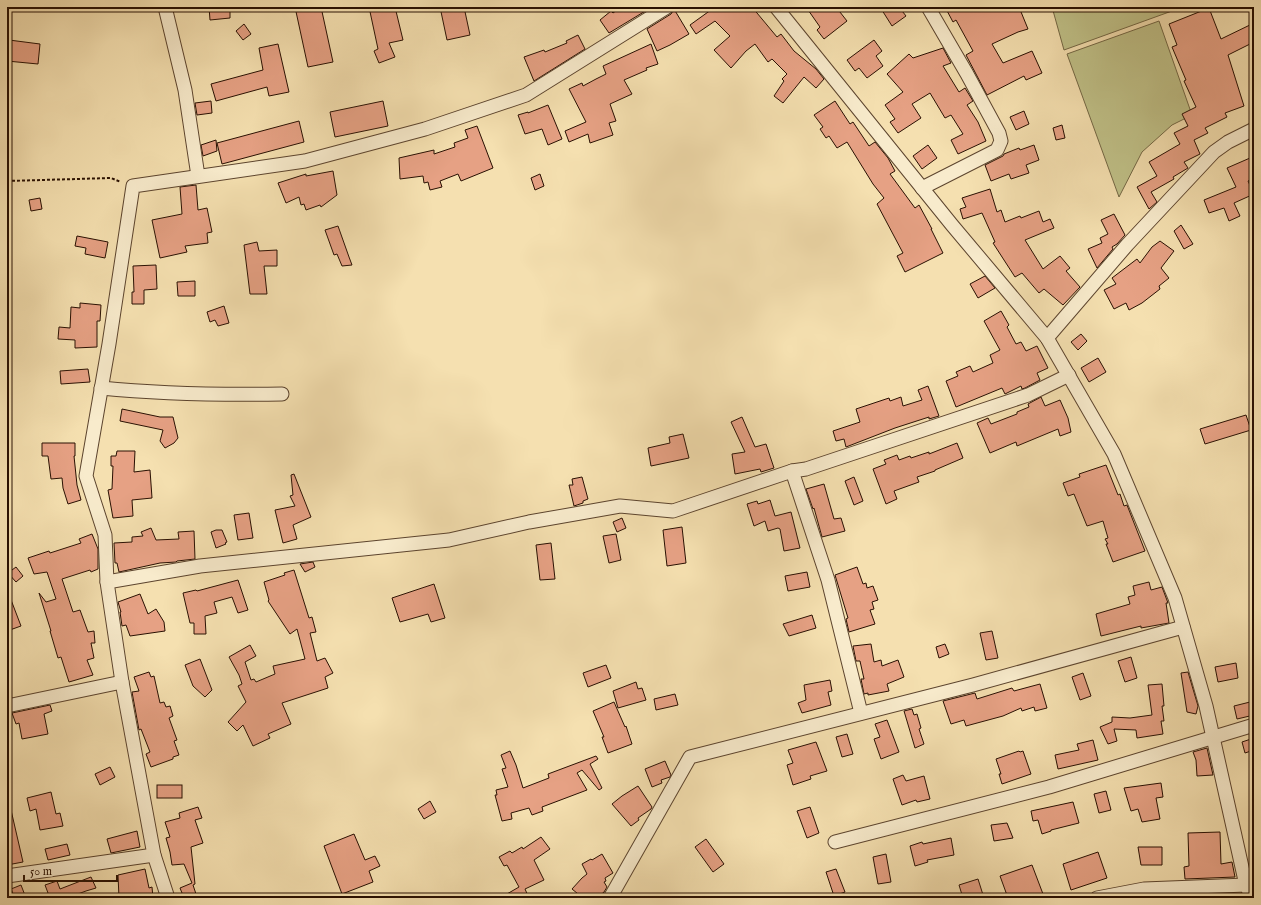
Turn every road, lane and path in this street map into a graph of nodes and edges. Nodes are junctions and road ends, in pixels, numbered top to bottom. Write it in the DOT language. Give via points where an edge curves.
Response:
graph roads {
  1 [pos="165,7"];
  2 [pos="667,7"];
  3 [pos="776,7"];
  4 [pos="928,7"];
  5 [pos="1254,129"];
  6 [pos="198,176"];
  7 [pos="7,181"];
  8 [pos="133,186"];
  9 [pos="922,188"];
  10 [pos="1047,338"];
  11 [pos="1069,375"];
  12 [pos="101,388"];
  13 [pos="282,394"];
  14 [pos="792,471"];
  15 [pos="107,582"];
  16 [pos="1183,627"];
  17 [pos="122,682"];
  18 [pos="7,706"];
  19 [pos="861,713"];
  20 [pos="1254,725"];
  21 [pos="1213,737"];
  22 [pos="835,842"];
  23 [pos="154,855"];
  24 [pos="7,876"];
  25 [pos="1246,885"];
  26 [pos="1169,893"];
  27 [pos="168,898"];
  28 [pos="610,898"];
  29 [pos="1096,898"];
  30 [pos="1252,898"];
  1 -- 6 [label="street" via="185,90"];
  2 -- 6 [label="street" via="526,95 425,130 305,161"];
  3 -- 9 [label="street"];
  4 -- 9 [label="street" via="980,98 1001,141 997,150"];
  5 -- 10 [label="street" via="1214,152 1127,245"];
  6 -- 8 [label="street"];
  7 -- 8 [label="path" via="111,178"];
  8 -- 12 [label="street"];
  9 -- 10 [label="street"];
  10 -- 11 [label="street"];
  11 -- 14 [label="street" via="1028,395 806,469"];
  11 -- 16 [label="street" via="1114,454 1175,598"];
  12 -- 13 [label="street" via="161,393"];
  12 -- 15 [label="street" via="86,476 105,535"];
  14 -- 15 [label="street" via="673,511 620,506 529,522 449,540 200,566"];
  14 -- 19 [label="street" via="828,580"];
  15 -- 17 [label="street"];
  16 -- 19 [label="street"];
  16 -- 21 [label="street"];
  17 -- 18 [label="street"];
  17 -- 23 [label="street"];
  19 -- 28 [label="street" via="690,757"];
  20 -- 21 [label="street"];
  21 -- 22 [label="street" via="1049,787"];
  21 -- 25 [label="street"];
  23 -- 24 [label="street"];
  23 -- 27 [label="street"];
  25 -- 26 [label="street"];
  25 -- 30 [label="street"];
  26 -- 29 [label="street" via="1144,889"];
}
